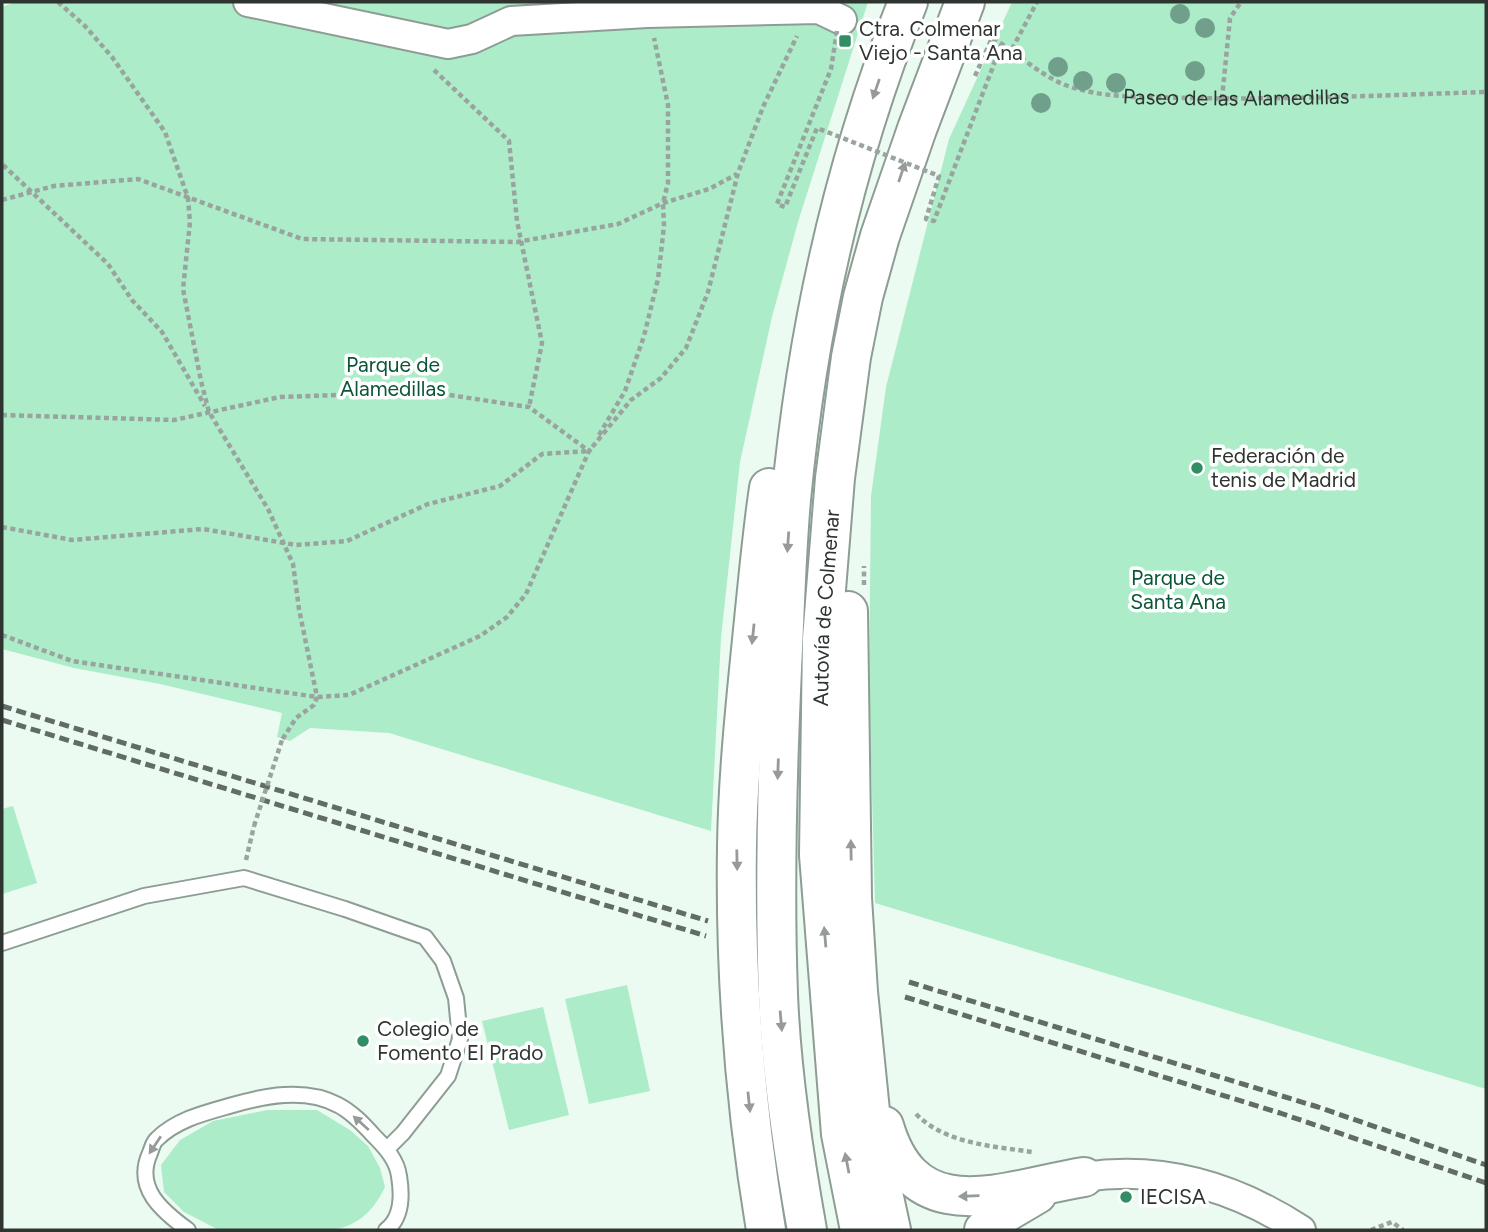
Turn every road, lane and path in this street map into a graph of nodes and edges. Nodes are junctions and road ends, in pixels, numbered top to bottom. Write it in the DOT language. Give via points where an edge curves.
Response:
graph roads {
  1 [pos="58,2"];
  2 [pos="248,2"];
  3 [pos="908,2"];
  4 [pos="965,2"];
  5 [pos="1037,2"];
  6 [pos="1241,2"];
  7 [pos="647,13"];
  8 [pos="832,20"];
  9 [pos="397,33"];
  10 [pos="1002,43"];
  11 [pos="1012,49"];
  12 [pos="970,87"];
  13 [pos="1486,92"];
  14 [pos="1222,99"];
  15 [pos="939,162"];
  16 [pos="2,164"];
  17 [pos="738,173"];
  18 [pos="32,192"];
  19 [pos="188,198"];
  20 [pos="2,200"];
  21 [pos="925,200"];
  22 [pos="663,203"];
  23 [pos="880,236"];
  24 [pos="521,242"];
  25 [pos="813,328"];
  26 [pos="529,407"];
  27 [pos="209,412"];
  28 [pos="2,415"];
  29 [pos="589,451"];
  30 [pos="2,527"];
  31 [pos="283,542"];
  32 [pos="864,560"];
  33 [pos="863,586"];
  34 [pos="2,635"];
  35 [pos="317,697"];
  36 [pos="244,878"];
  37 [pos="2,943"];
  38 [pos="858,992"];
  39 [pos="909,1107"];
  40 [pos="387,1149"];
  41 [pos="1036,1153"];
  42 [pos="1084,1177"];
  43 [pos="390,1229"];
  44 [pos="188,1230"];
  45 [pos="766,1230"];
  46 [pos="807,1230"];
  47 [pos="860,1230"];
  48 [pos="891,1230"];
  49 [pos="984,1230"];
  50 [pos="1301,1230"];
  51 [pos="1371,1230"];
  52 [pos="1404,1230"];
  1 -- 19 [label="path" via="112,57 165,132"];
  2 -- 9 [label="street"];
  3 -- 25 [label="highway, Autovía de Colmenar, one-way" via="855,152"];
  23 -- 4 [label="highway, Autovía de Colmenar, one-way"];
  5 -- 11 [label="path"];
  6 -- 14 [label="path" via="1230,18"];
  7 -- 8 [label="street"];
  7 -- 9 [label="street" via="511,21 472,39 448,44"];
  7 -- 22 [label="path" via="668,105 668,183"];
  8 -- 10 [label="path, bridge" via="831,69 777,204 785,207 817,128 939,176 926,219 934,221"];
  8 -- 17 [label="path" via="798,35"];
  9 -- 24 [label="path" via="509,141"];
  10 -- 11 [label="path, Paseo de las Alamedillas"];
  10 -- 12 [label="path" via="992,38"];
  11 -- 14 [label="path, Paseo de las Alamedillas" via="1044,74 1106,96"];
  13 -- 14 [label="path, Paseo de las Alamedillas"];
  15 -- 21 [label="path"];
  16 -- 18 [label="path"];
  17 -- 22 [label="path" via="709,189"];
  17 -- 29 [label="path" via="708,292 687,348 661,378 631,400"];
  18 -- 19 [label="path" via="138,179"];
  18 -- 20 [label="path"];
  18 -- 27 [label="path" via="108,264 132,300 162,332"];
  19 -- 24 [label="path" via="302,239"];
  19 -- 27 [label="path" via="183,289"];
  22 -- 24 [label="path" via="618,224"];
  22 -- 29 [label="path" via="658,279 644,336 625,391"];
  38 -- 23 [label="highway, one-way" via="849,763 850,519 873,345"];
  47 -- 23 [label="highway, Autovía de Colmenar, one-way" via="841,1134 819,855 822,639 835,478 851,357"];
  24 -- 26 [label="path" via="542,343"];
  25 -- 45 [label="highway, one-way" via="786,396 762,530 737,846 746,1079"];
  25 -- 46 [label="highway, Autovía de Colmenar, one-way" via="791,501 777,797 778,996 791,1140"];
  26 -- 27 [label="path" via="429,392 280,397"];
  26 -- 29 [label="path"];
  27 -- 28 [label="path" via="174,420"];
  27 -- 31 [label="path"];
  29 -- 31 [label="path" via="542,454 500,486 428,504 347,541"];
  29 -- 35 [label="path" via="526,594 507,617 480,636 349,695"];
  30 -- 31 [label="path" via="72,540 203,529"];
  31 -- 35 [label="path" via="293,564"];
  32 -- 33 [label="path"];
  34 -- 35 [label="path" via="72,661"];
  35 -- 36 [label="path, bridge" via="282,740 247,850"];
  36 -- 37 [label="lane" via="144,896"];
  36 -- 40 [label="lane" via="425,937 443,961 456,998 460,1039 448,1076"];
  42 -- 38 [label="highway, one-way" via="954,1197 936,1194 908,1174 886,1134 875,1095"];
  38 -- 48 [label="highway" via="874,1151"];
  39 -- 41 [label="path" via="928,1126 965,1142"];
  40 -- 43 [label="lane" via="399,1173 401,1202"];
  40 -- 44 [label="lane, one-way" via="338,1104 304,1094 260,1097 198,1115 155,1140 144,1166 156,1203"];
  42 -- 49 [label="highway" via="1020,1202"];
  42 -- 50 [label="street" via="1143,1174 1202,1184 1249,1200"];
  51 -- 52 [label="path" via="1392,1222"];
}
